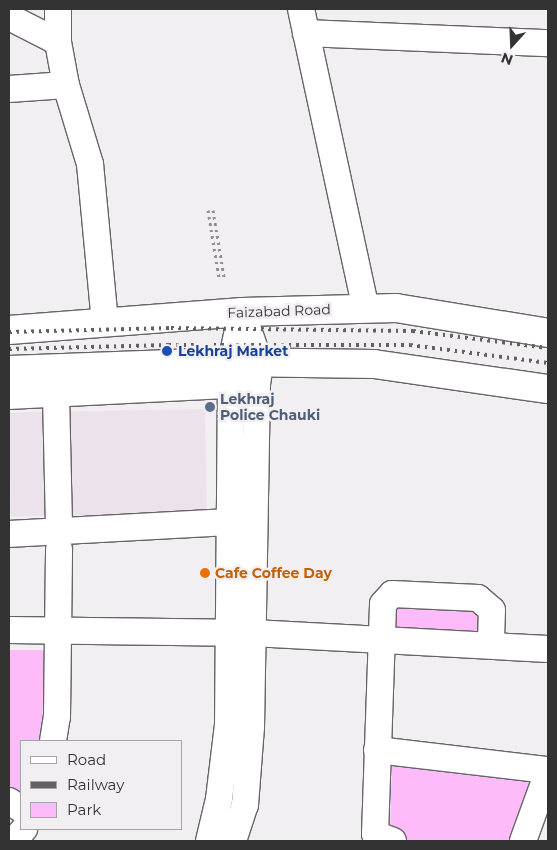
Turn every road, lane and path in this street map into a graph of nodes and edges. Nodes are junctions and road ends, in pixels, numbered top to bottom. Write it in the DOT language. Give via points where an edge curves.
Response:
graph roads {
  1 [pos="58,9"];
  2 [pos="9,17"];
  3 [pos="303,21"];
  4 [pos="58,42"];
  5 [pos="548,43"];
  6 [pos="66,85"];
  7 [pos="9,89"];
  8 [pos="208,210"];
  9 [pos="213,210"];
  10 [pos="224,277"];
  11 [pos="219,278"];
  12 [pos="366,309"];
  13 [pos="242,312"];
  14 [pos="105,322"];
  15 [pos="9,330"];
  16 [pos="548,333"];
  17 [pos="9,370"];
  18 [pos="245,374"];
  19 [pos="548,389"];
  20 [pos="56,394"];
  21 [pos="9,396"];
  22 [pos="230,522"];
  23 [pos="9,534"];
  24 [pos="59,540"];
  25 [pos="9,630"];
  26 [pos="58,631"];
  27 [pos="241,633"];
  28 [pos="380,639"];
  29 [pos="491,645"];
  30 [pos="548,649"];
  31 [pos="54,740"];
  32 [pos="377,750"];
  33 [pos="548,771"];
  34 [pos="9,801"];
  35 [pos="20,808"];
  36 [pos="23,830"];
  37 [pos="14,841"];
  38 [pos="209,841"];
  39 [pos="233,841"];
  40 [pos="393,841"];
  41 [pos="523,841"];
  1 -- 4 [label="street"];
  2 -- 4 [label="street"];
  3 -- 5 [label="street"];
  3 -- 12 [label="street"];
  4 -- 6 [label="street"];
  6 -- 7 [label="street"];
  6 -- 14 [label="street" via="90,164"];
  8 -- 11 [label="path"];
  9 -- 10 [label="path"];
  12 -- 13 [label="main road, Faizabad Road"];
  12 -- 16 [label="main road, Faizabad Road" via="396,308"];
  13 -- 14 [label="main road, Faizabad Road"];
  13 -- 18 [label="street"];
  14 -- 15 [label="main road, Faizabad Road"];
  17 -- 18 [label="main road"];
  18 -- 19 [label="main road" via="374,364"];
  18 -- 20 [label="street"];
  18 -- 22 [label="street"];
  18 -- 27 [label="street"];
  20 -- 21 [label="street"];
  20 -- 24 [label="street"];
  22 -- 24 [label="street"];
  22 -- 27 [label="street"];
  23 -- 24 [label="street"];
  24 -- 26 [label="street"];
  25 -- 26 [label="street"];
  26 -- 27 [label="street"];
  26 -- 31 [label="street"];
  27 -- 28 [label="street"];
  27 -- 38 [label="street" via="219,799"];
  27 -- 39 [label="street" via="251,727 245,805"];
  28 -- 29 [label="street"];
  28 -- 29 [label="street" via="383,604 392,594 478,598 492,610"];
  28 -- 32 [label="street"];
  29 -- 30 [label="street"];
  32 -- 33 [label="street"];
  32 -- 40 [label="street" via="375,834"];
  33 -- 41 [label="street"];
  34 -- 35 [label="street"];
  36 -- 37 [label="street"];
}
